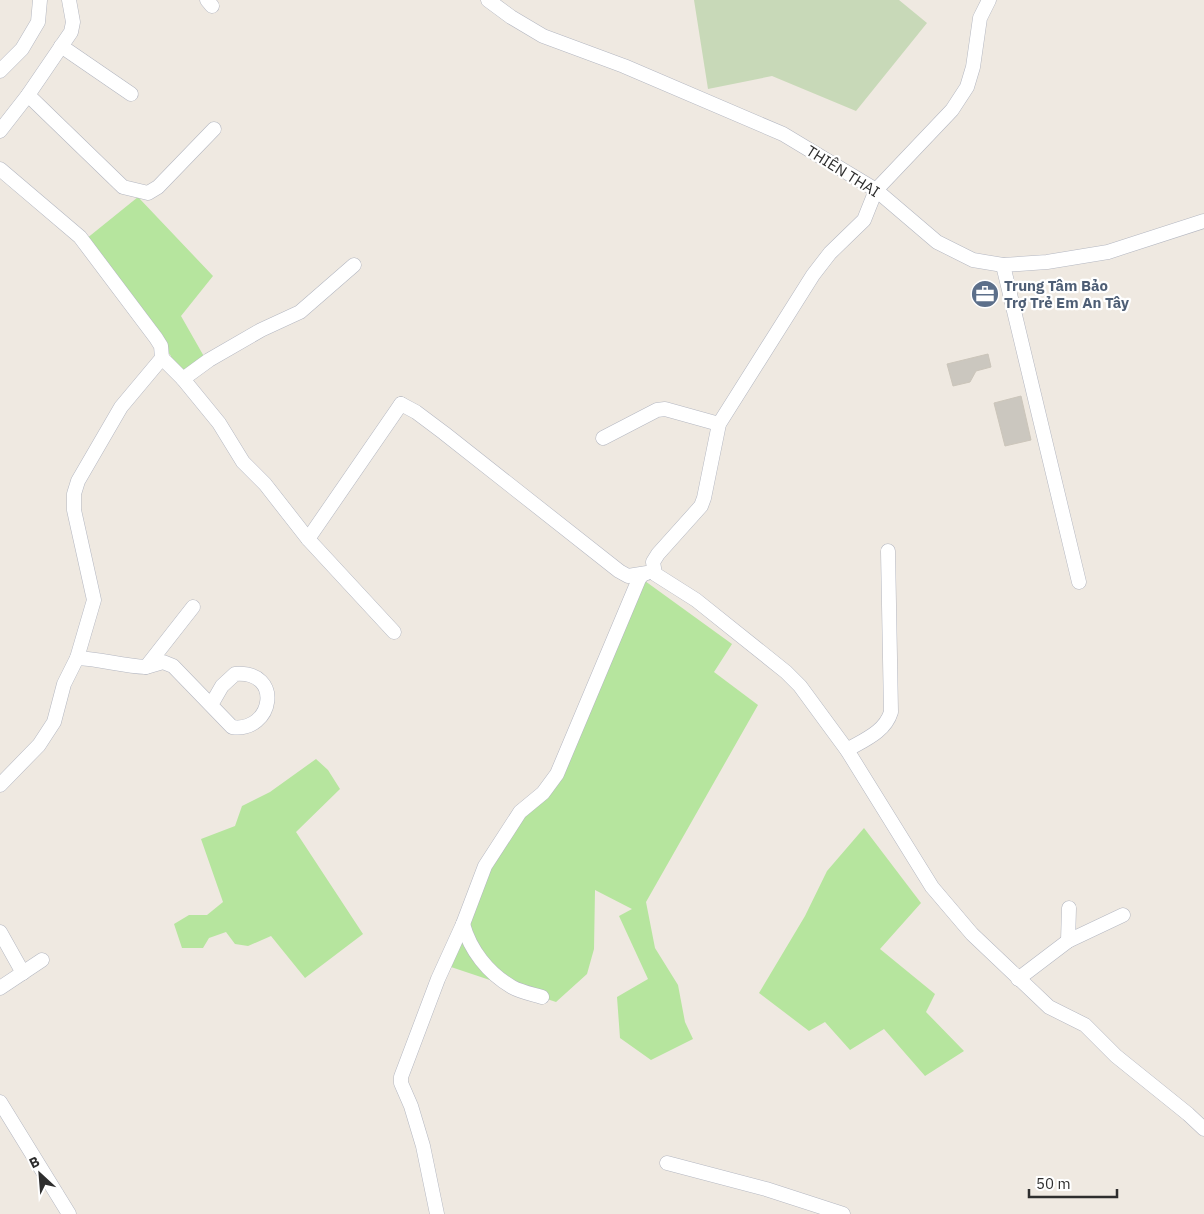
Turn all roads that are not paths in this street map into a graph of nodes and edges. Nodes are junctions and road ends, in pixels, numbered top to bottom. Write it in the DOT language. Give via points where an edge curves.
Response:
graph roads {
  1 [pos="40,0"];
  2 [pos="69,0"];
  3 [pos="488,0"];
  4 [pos="989,0"];
  5 [pos="62,46"];
  6 [pos="5,67"];
  7 [pos="131,94"];
  8 [pos="28,95"];
  9 [pos="214,129"];
  10 [pos="0,131"];
  11 [pos="0,169"];
  12 [pos="876,190"];
  13 [pos="1204,220"];
  14 [pos="354,264"];
  15 [pos="1003,265"];
  16 [pos="162,358"];
  17 [pos="183,379"];
  18 [pos="718,424"];
  19 [pos="603,438"];
  20 [pos="308,539"];
  21 [pos="888,551"];
  22 [pos="648,573"];
  23 [pos="1079,582"];
  24 [pos="193,607"];
  25 [pos="394,632"];
  26 [pos="77,658"];
  27 [pos="146,667"];
  28 [pos="211,705"];
  29 [pos="846,750"];
  30 [pos="0,784"];
  31 [pos="1069,908"];
  32 [pos="1123,915"];
  33 [pos="463,924"];
  34 [pos="0,932"];
  35 [pos="1068,941"];
  36 [pos="42,960"];
  37 [pos="23,973"];
  38 [pos="1018,979"];
  39 [pos="0,988"];
  40 [pos="542,997"];
  41 [pos="0,1102"];
  42 [pos="1204,1129"];
  43 [pos="667,1163"];
  44 [pos="69,1214"];
  45 [pos="437,1214"];
  46 [pos="844,1214"];
  1 -- 6 [label="street" via="38,22 22,49"];
  2 -- 5 [label="street" via="73,22"];
  3 -- 12 [label="street, THIÊN THAI" via="543,36 634,70 783,134"];
  4 -- 12 [label="street" via="980,18 967,87 952,110"];
  5 -- 7 [label="street"];
  5 -- 8 [label="street"];
  8 -- 9 [label="street" via="123,187 134,191 148,193 158,186"];
  8 -- 10 [label="street"];
  11 -- 16 [label="street" via="80,238 156,338"];
  12 -- 15 [label="street, THIÊN THAI" via="937,242 973,260"];
  12 -- 18 [label="street" via="864,220 830,253 808,283"];
  13 -- 15 [label="street, THIÊN THAI" via="1108,252"];
  14 -- 17 [label="street" via="300,312 235,345"];
  15 -- 23 [label="street"];
  16 -- 17 [label="street"];
  16 -- 26 [label="street" via="121,407 78,481 74,494 74,510 94,600"];
  17 -- 20 [label="street" via="219,423 243,462 265,484"];
  18 -- 19 [label="street" via="665,409"];
  18 -- 22 [label="street" via="701,506 665,544"];
  20 -- 22 [label="street" via="401,404 444,433 620,571 628,576"];
  20 -- 25 [label="street"];
  21 -- 29 [label="street" via="891,712 880,730"];
  22 -- 29 [label="street" via="696,600 786,672 817,708"];
  22 -- 33 [label="street" via="639,579 557,774 543,793 520,812 485,866"];
  24 -- 27 [label="street"];
  26 -- 27 [label="street" via="99,658"];
  26 -- 30 [label="street" via="64,684 54,722 38,745"];
  27 -- 28 [label="street" via="163,662 173,666"];
  29 -- 38 [label="street" via="942,901"];
  31 -- 35 [label="street"];
  32 -- 35 [label="street"];
  33 -- 40 [label="street" via="468,942 494,973 513,987"];
  33 -- 45 [label="street" via="438,979 401,1077 423,1146"];
  34 -- 37 [label="street"];
  35 -- 38 [label="street"];
  36 -- 37 [label="street"];
  37 -- 39 [label="street"];
  38 -- 42 [label="street" via="1049,1007 1085,1025 1111,1052"];
  41 -- 44 [label="street"];
  43 -- 46 [label="street"];
}
